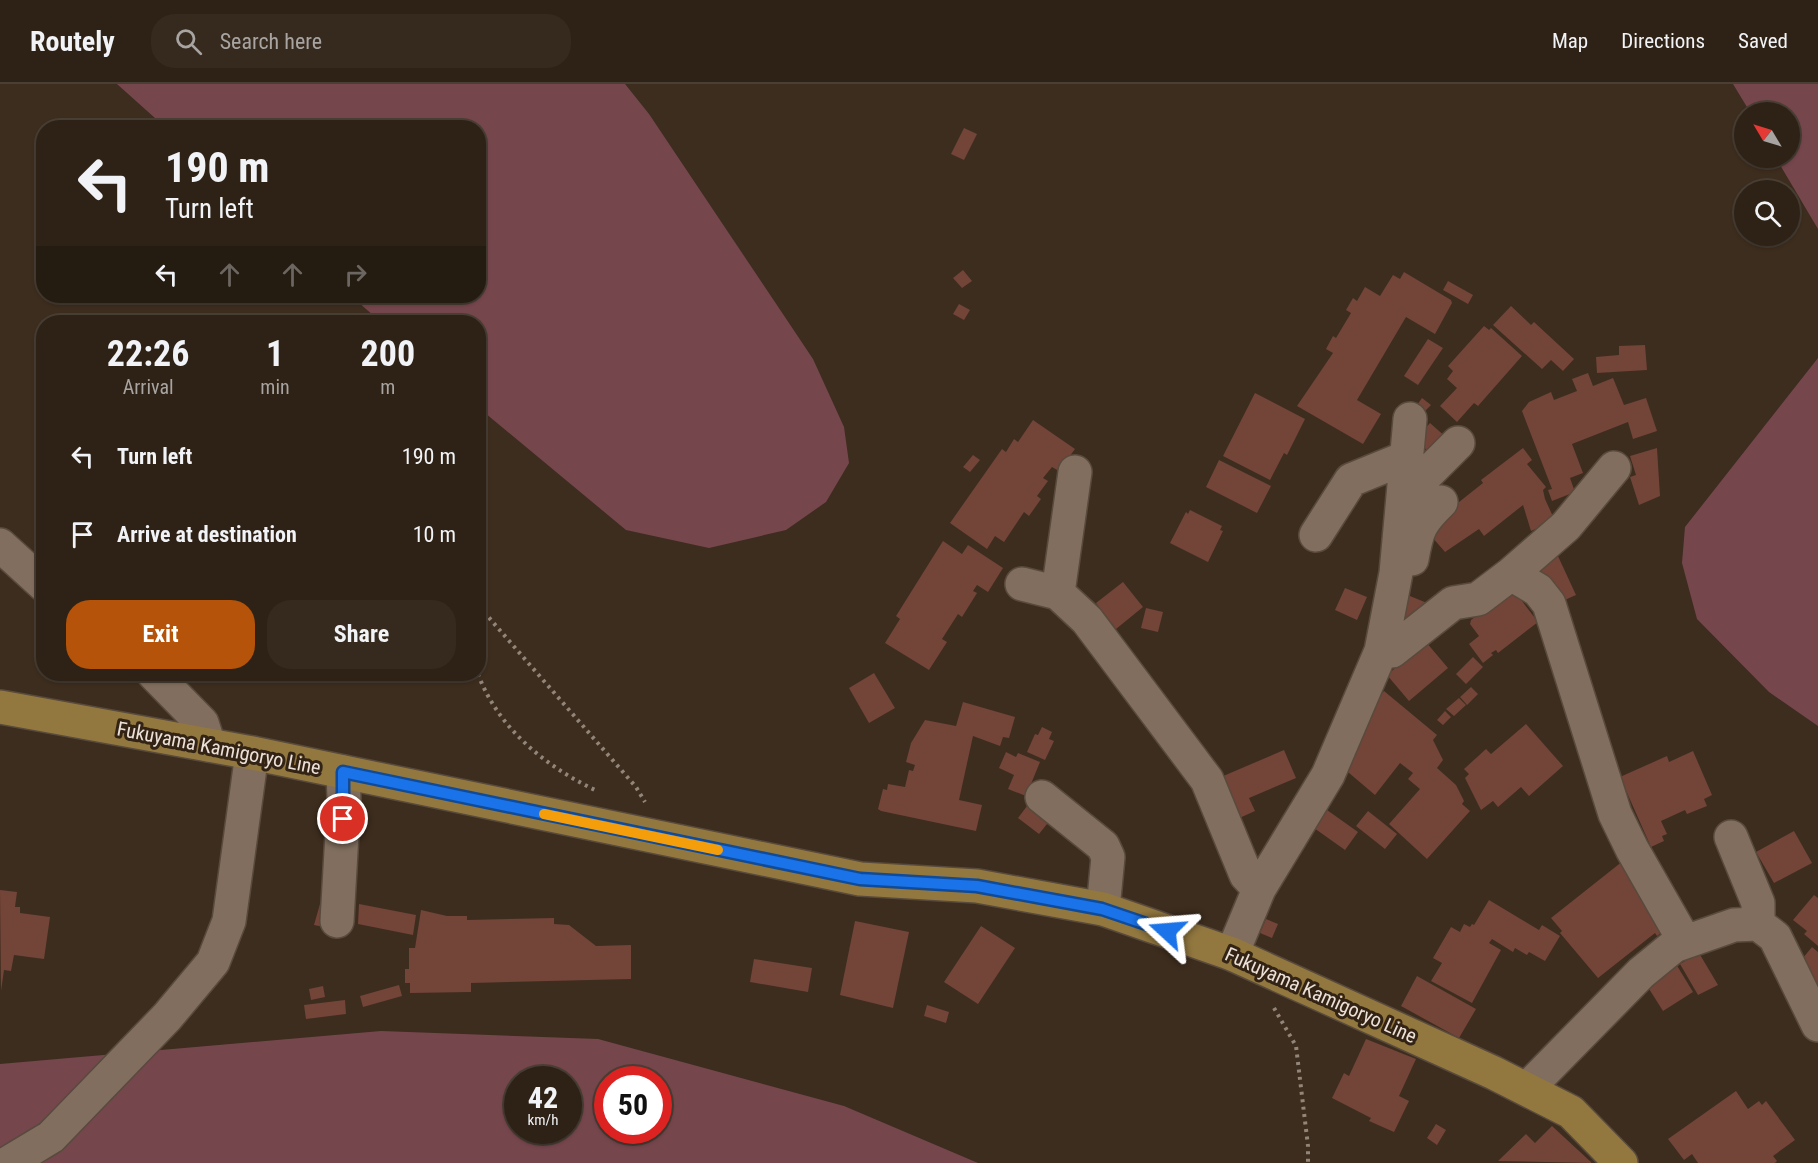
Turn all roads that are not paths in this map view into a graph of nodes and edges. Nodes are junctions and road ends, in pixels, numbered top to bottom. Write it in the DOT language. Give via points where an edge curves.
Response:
graph roads {
  1 [pos="1410,419"];
  2 [pos="1458,443"];
  3 [pos="1405,458"];
  4 [pos="1614,468"];
  5 [pos="1076,472"];
  6 [pos="1404,497"];
  7 [pos="1441,502"];
  8 [pos="1316,535"];
  9 [pos="0,545"];
  10 [pos="1396,573"];
  11 [pos="1510,574"];
  12 [pos="36,578"];
  13 [pos="1022,584"];
  14 [pos="1058,593"];
  15 [pos="1381,651"];
  16 [pos="161,681"];
  17 [pos="0,706"];
  18 [pos="209,744"];
  19 [pos="252,753"];
  20 [pos="343,772"];
  21 [pos="1042,797"];
  22 [pos="1731,837"];
  23 [pos="1259,889"];
  24 [pos="1102,909"];
  25 [pos="337,921"];
  26 [pos="1758,924"];
  27 [pos="1685,942"];
  28 [pos="1245,960"];
  29 [pos="1818,1025"];
  30 [pos="1527,1089"];
  31 [pos="9,1163"];
  32 [pos="1621,1163"];
  1 -- 3 [label="street"];
  2 -- 6 [label="street"];
  3 -- 6 [label="street"];
  3 -- 8 [label="street" via="1351,480"];
  4 -- 11 [label="street" via="1566,526"];
  5 -- 14 [label="street"];
  6 -- 10 [label="street"];
  7 -- 10 [label="street" via="1417,529 1412,561 1406,570"];
  9 -- 12 [label="street"];
  10 -- 15 [label="street"];
  11 -- 15 [label="street" via="1478,599 1453,603 1392,651"];
  11 -- 27 [label="street" via="1538,590 1549,604 1615,814"];
  13 -- 14 [label="street"];
  14 -- 23 [label="street" via="1087,620 1208,780 1246,875"];
  15 -- 23 [label="street" via="1328,775"];
  16 -- 18 [label="street" via="202,723"];
  17 -- 18 [label="main road, Fukuyama Kamigoryo Line"];
  18 -- 19 [label="main road, Fukuyama Kamigoryo Line"];
  19 -- 20 [label="main road, Fukuyama Kamigoryo Line"];
  19 -- 31 [label="street" via="229,921 213,962 167,1017 51,1137"];
  20 -- 24 [label="main road, Fukuyama Kamigoryo Line" via="860,879 977,886"];
  20 -- 25 [label="street" via="345,799"];
  21 -- 24 [label="street" via="1103,846 1107,857"];
  22 -- 26 [label="street" via="1758,903"];
  23 -- 28 [label="street"];
  24 -- 28 [label="main road, Fukuyama Kamigoryo Line"];
  26 -- 27 [label="street" via="1734,926"];
  26 -- 29 [label="street" via="1775,937"];
  27 -- 30 [label="street" via="1674,946 1641,973"];
  28 -- 30 [label="main road, Fukuyama Kamigoryo Line"];
  30 -- 32 [label="main road, Fukuyama Kamigoryo Line" via="1571,1112"];
}
